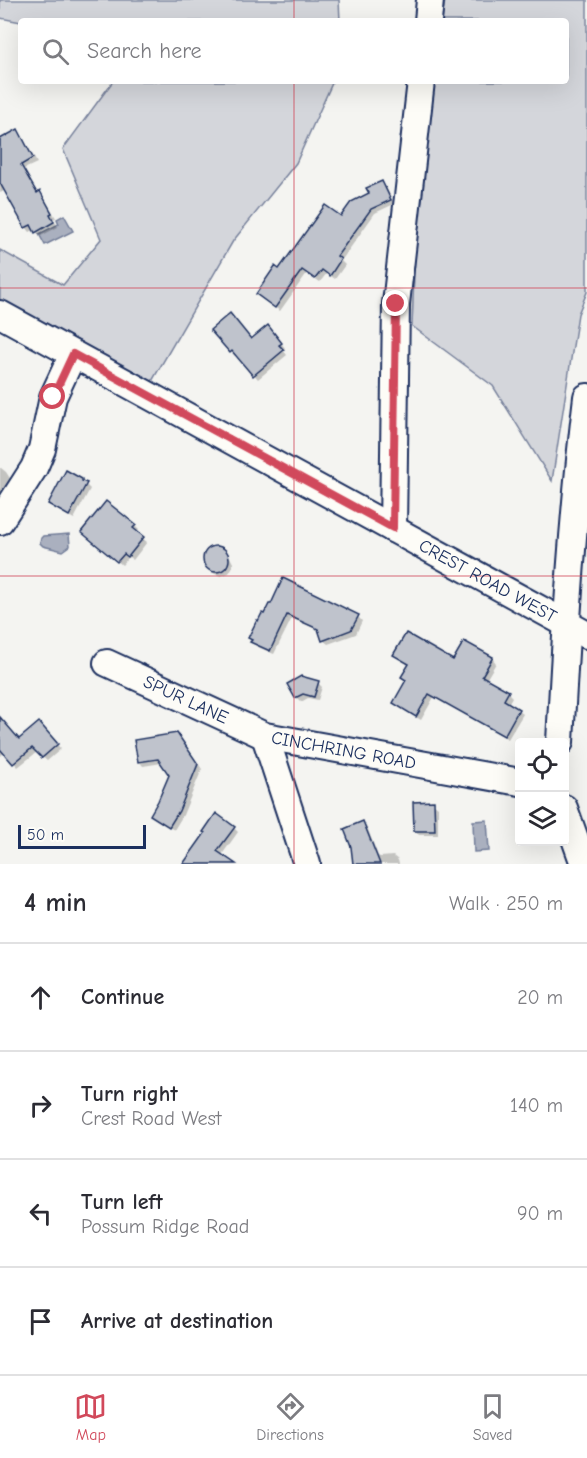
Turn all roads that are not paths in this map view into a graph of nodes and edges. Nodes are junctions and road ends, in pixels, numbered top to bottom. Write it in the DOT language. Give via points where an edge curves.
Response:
graph roads {
  1 [pos="430,0"];
  2 [pos="428,18"];
  3 [pos="421,84"];
  4 [pos="0,314"];
  5 [pos="73,354"];
  6 [pos="587,396"];
  7 [pos="0,521"];
  8 [pos="393,528"];
  9 [pos="576,630"];
  10 [pos="107,663"];
  11 [pos="265,736"];
  12 [pos="561,738"];
  13 [pos="515,781"];
  14 [pos="569,821"];
  15 [pos="307,864"];
  16 [pos="584,864"];
  1 -- 2 [label="street"];
  3 -- 8 [label="street" via="396,304"];
  4 -- 5 [label="street, CREST ROAD WEST"];
  5 -- 7 [label="street" via="53,397 34,468"];
  5 -- 8 [label="street, CREST ROAD WEST"];
  6 -- 9 [label="street" via="579,459"];
  8 -- 9 [label="street, CREST ROAD WEST"];
  9 -- 12 [label="street"];
  10 -- 11 [label="street, SPUR LANE"];
  11 -- 13 [label="street, CINCHRING ROAD"];
  11 -- 15 [label="street, CINCHRING ROAD"];
  14 -- 16 [label="street"];
}
